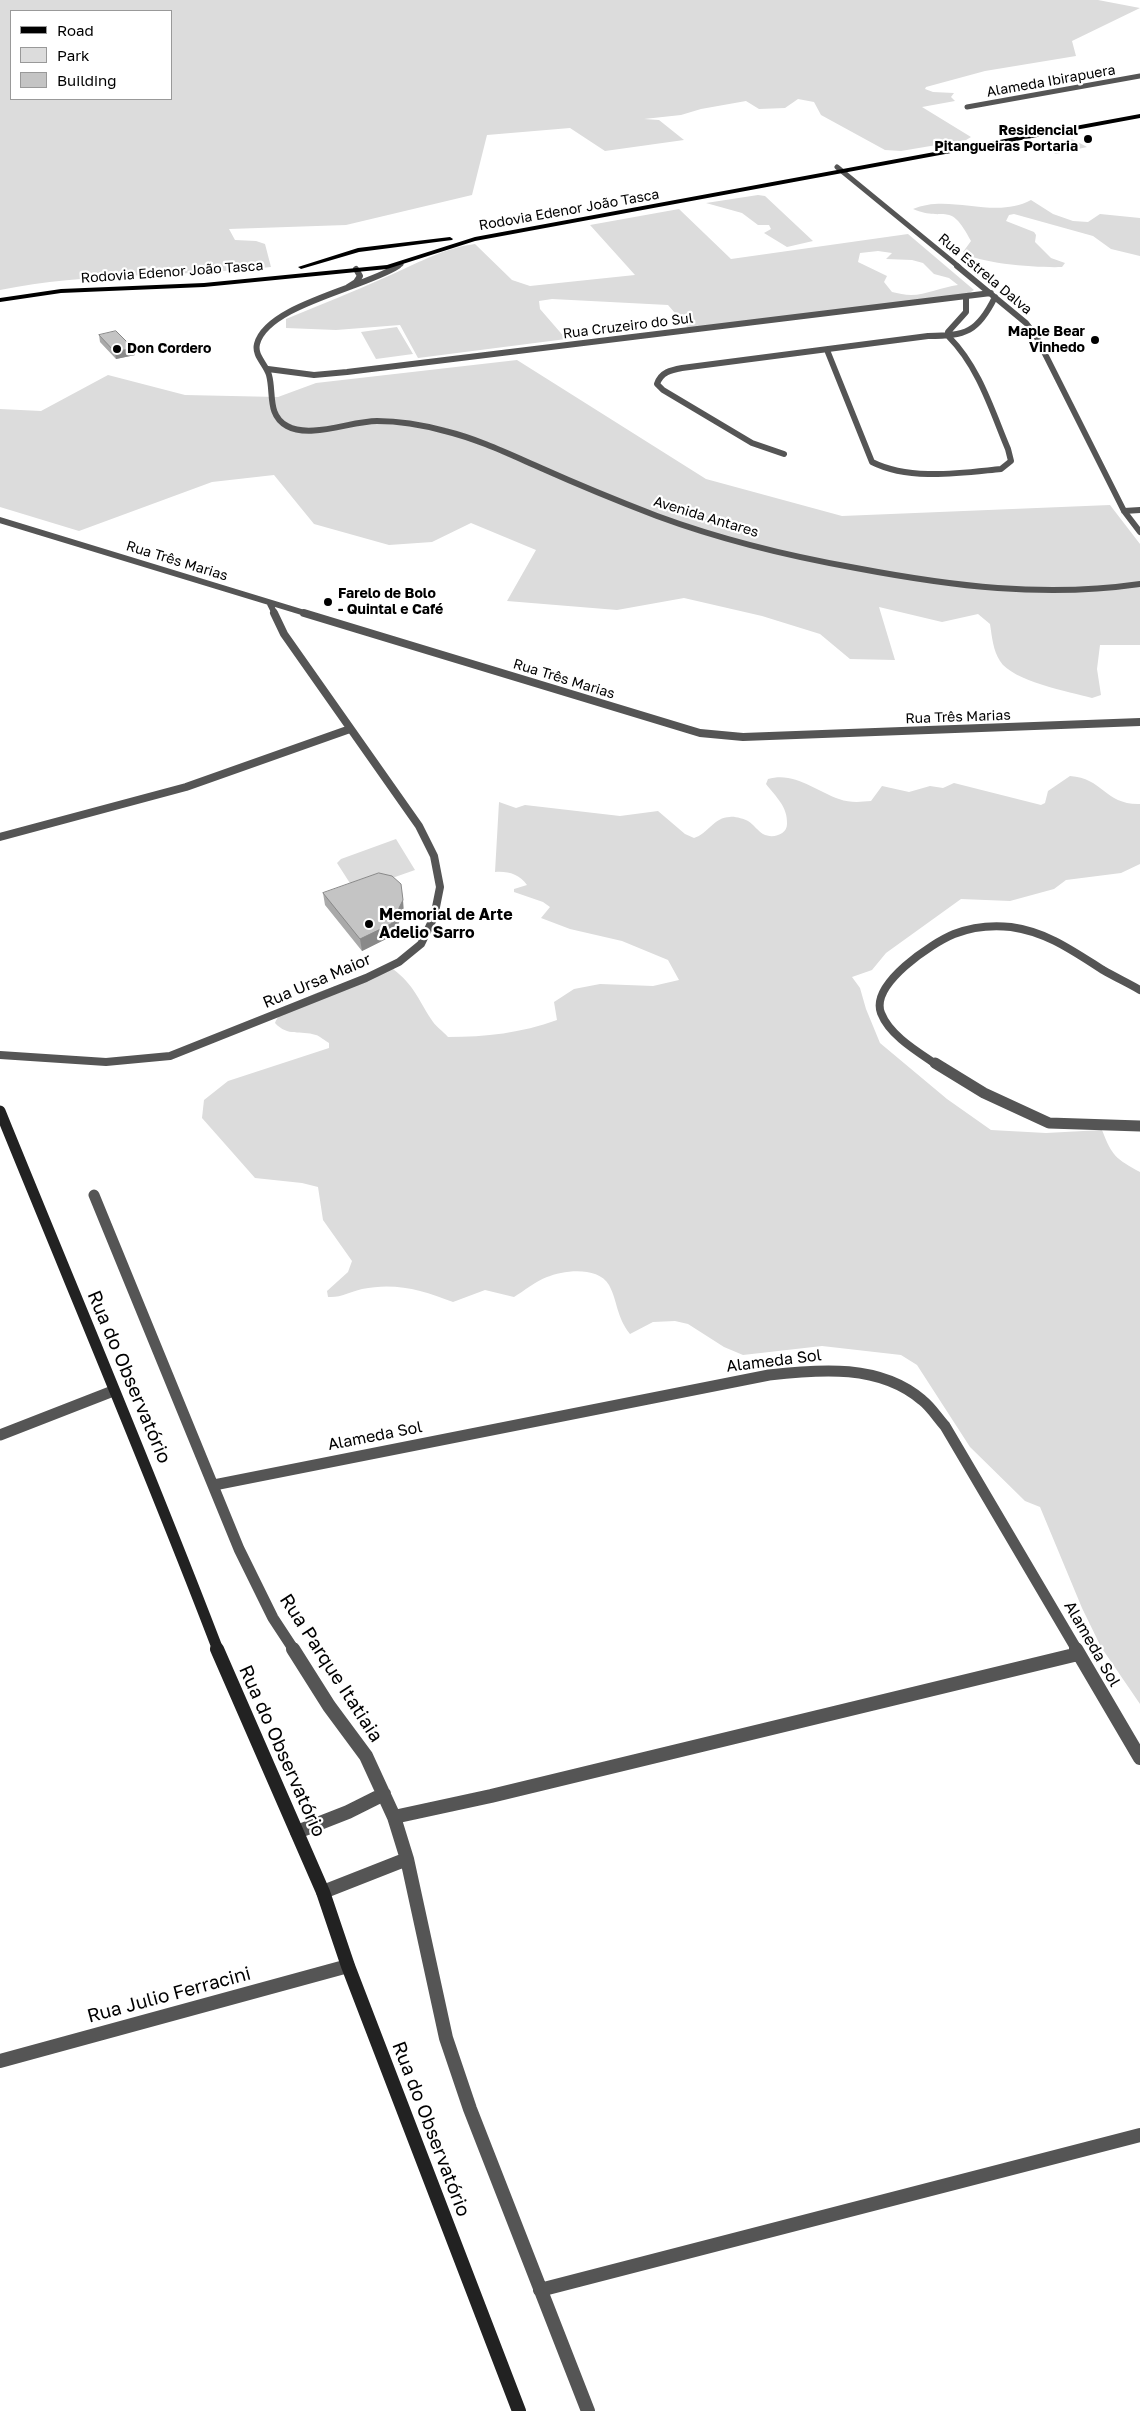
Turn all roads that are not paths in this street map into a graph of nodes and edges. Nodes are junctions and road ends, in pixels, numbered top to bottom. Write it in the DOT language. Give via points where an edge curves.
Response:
graph roads {
  1 [pos="1140,76"];
  2 [pos="967,107"];
  3 [pos="1140,110"];
  4 [pos="1140,116"];
  5 [pos="840,170"];
  6 [pos="382,246"];
  7 [pos="352,252"];
  8 [pos="404,262"];
  9 [pos="356,269"];
  10 [pos="343,290"];
  11 [pos="0,294"];
  12 [pos="993,295"];
  13 [pos="966,297"];
  14 [pos="0,300"];
  15 [pos="949,337"];
  16 [pos="827,350"];
  17 [pos="268,369"];
  18 [pos="784,454"];
  19 [pos="1124,510"];
  20 [pos="1140,510"];
  21 [pos="0,520"];
  22 [pos="1140,532"];
  23 [pos="1140,584"];
  24 [pos="270,604"];
  25 [pos="287,609"];
  26 [pos="278,621"];
  27 [pos="1140,722"];
  28 [pos="350,729"];
  29 [pos="0,837"];
  30 [pos="1140,990"];
  31 [pos="0,1055"];
  32 [pos="0,1111"];
  33 [pos="1140,1126"];
  34 [pos="94,1195"];
  35 [pos="113,1391"];
  36 [pos="0,1435"];
  37 [pos="214,1485"];
  38 [pos="1078,1654"];
  39 [pos="1140,1758"];
  40 [pos="384,1794"];
  41 [pos="394,1817"];
  42 [pos="297,1832"];
  43 [pos="407,1859"];
  44 [pos="323,1892"];
  45 [pos="348,1966"];
  46 [pos="0,2061"];
  47 [pos="1140,2135"];
  48 [pos="540,2290"];
  49 [pos="519,2411"];
  50 [pos="588,2411"];
  1 -- 2 [label="street, Alameda Ibirapuera"];
  3 -- 5 [label="main road, Rodovia Edenor João Tasca"];
  4 -- 5 [label="main road, Rodovia Edenor João Tasca"];
  5 -- 6 [label="main road, Rodovia Edenor João Tasca" via="453,238"];
  5 -- 8 [label="main road, Rodovia Edenor João Tasca" via="475,239"];
  5 -- 12 [label="street, Rua Estrela Dalva"];
  6 -- 7 [label="main road, Rodovia Edenor João Tasca"];
  6 -- 8 [label="main road" via="404,251 407,254"];
  7 -- 9 [label="main road" via="350,261"];
  7 -- 11 [label="main road, Rodovia Edenor João Tasca" via="316,264 258,274 62,285"];
  8 -- 9 [label="main road, Rodovia Edenor João Tasca"];
  8 -- 10 [label="street" via="383,276"];
  9 -- 10 [label="street" via="360,276"];
  9 -- 14 [label="main road, Rodovia Edenor João Tasca" via="204,285 61,292"];
  10 -- 17 [label="street" via="310,302 268,325 258,337 255,347 257,358"];
  12 -- 13 [label="street, Rua Cruzeiro do Sul"];
  12 -- 15 [label="street" via="987,316 979,325 960,336"];
  12 -- 19 [label="street, Rua Estrela Dalva" via="1013,310 1036,336"];
  13 -- 15 [label="street" via="967,312 948,332"];
  13 -- 17 [label="street, Rua Cruzeiro do Sul" via="314,375"];
  15 -- 16 [label="street" via="928,336"];
  15 -- 16 [label="street" via="956,343 978,382 1008,449 1011,461 1001,469 912,472 878,467 872,462"];
  16 -- 18 [label="street" via="674,369 658,379 657,384 664,390 736,434"];
  17 -- 23 [label="street, Avenida Antares" via="271,407 287,426 302,431 368,421 392,422 453,433 483,442 675,523 804,559 911,579 1007,591 1063,591"];
  19 -- 20 [label="street"];
  19 -- 22 [label="street, Rua Estrela Dalva"];
  21 -- 24 [label="street, Rua Três Marias"];
  24 -- 25 [label="street, Rua Três Marias"];
  24 -- 26 [label="street, Rua Ursa Maior"];
  25 -- 26 [label="street"];
  25 -- 27 [label="street, Rua Três Marias" via="718,736"];
  26 -- 28 [label="street, Rua Ursa Maior" via="300,659"];
  28 -- 29 [label="street" via="186,787"];
  28 -- 31 [label="street, Rua Ursa Maior" via="419,826 434,856 440,886 434,917 421,944 399,962 366,978 170,1056 137,1062 88,1063"];
  30 -- 33 [label="street" via="1049,937 1011,927 992,926 953,933 939,940 889,984 880,1000 881,1014 891,1031 916,1051 1024,1115 1051,1123"];
  32 -- 35 [label="street, Rua do Observatório"];
  34 -- 37 [label="street, Rua Parque Itatiaia"];
  35 -- 36 [label="street"];
  35 -- 42 [label="street, Rua do Observatório" via="162,1504 227,1674"];
  37 -- 38 [label="street, Alameda Sol" via="769,1375 811,1369 847,1370 886,1379 920,1398 946,1426"];
  37 -- 40 [label="street, Rua Parque Itatiaia" via="239,1549 273,1618 366,1756"];
  38 -- 39 [label="street, Alameda Sol"];
  38 -- 41 [label="street"];
  40 -- 41 [label="street, Rua Parque Itatiaia"];
  40 -- 42 [label="street"];
  41 -- 43 [label="street, Rua Parque Itatiaia"];
  42 -- 44 [label="street, Rua do Observatório"];
  43 -- 44 [label="street"];
  43 -- 48 [label="street, Rua Parque Itatiaia" via="446,2038"];
  44 -- 45 [label="street, Rua do Observatório"];
  45 -- 46 [label="street, Rua Julio Ferracini"];
  45 -- 49 [label="street, Rua do Observatório"];
  47 -- 48 [label="street"];
  48 -- 50 [label="street, Rua Parque Itatiaia"];
}
